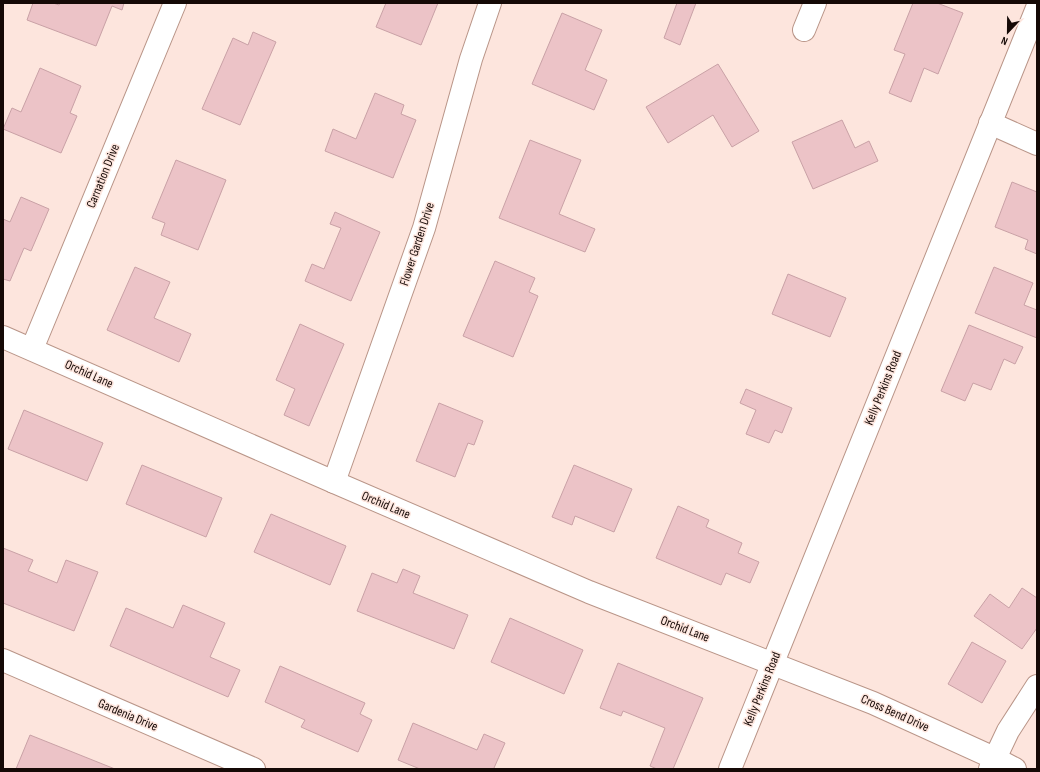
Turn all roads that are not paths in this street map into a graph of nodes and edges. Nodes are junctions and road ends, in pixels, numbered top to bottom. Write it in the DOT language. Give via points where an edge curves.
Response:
graph roads {
  1 [pos="175,3"];
  2 [pos="490,3"];
  3 [pos="815,3"];
  4 [pos="1037,8"];
  5 [pos="804,30"];
  6 [pos="990,123"];
  7 [pos="1037,144"];
  8 [pos="3,336"];
  9 [pos="32,349"];
  10 [pos="334,482"];
  11 [pos="3,660"];
  12 [pos="773,663"];
  13 [pos="1037,686"];
  14 [pos="992,764"];
  15 [pos="254,769"];
  16 [pos="730,769"];
  17 [pos="1015,769"];
  1 -- 9 [label="street, Carnation Drive"];
  2 -- 10 [label="street, Flower Garden Drive" via="471,59 424,228"];
  3 -- 5 [label="street"];
  4 -- 6 [label="street, Kelly Perkins Road"];
  6 -- 7 [label="street"];
  6 -- 12 [label="street, Kelly Perkins Road"];
  8 -- 9 [label="street, Orchid Lane"];
  9 -- 10 [label="street, Orchid Lane"];
  10 -- 12 [label="street, Orchid Lane" via="589,592"];
  11 -- 15 [label="street, Gardenia Drive"];
  12 -- 14 [label="street, Cross Bend Drive" via="873,703"];
  12 -- 16 [label="street, Kelly Perkins Road"];
  13 -- 14 [label="street" via="1016,718"];
  14 -- 17 [label="street, Cross Bend Drive"];
}
